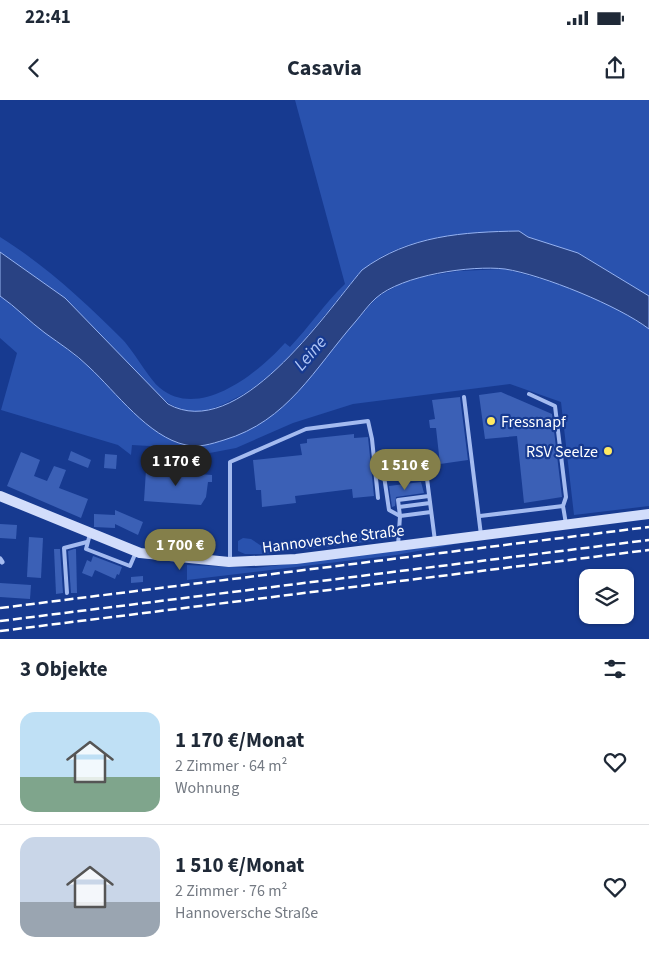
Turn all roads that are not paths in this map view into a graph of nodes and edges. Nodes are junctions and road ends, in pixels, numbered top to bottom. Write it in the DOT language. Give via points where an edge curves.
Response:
graph roads {
  1 [pos="529,394"];
  2 [pos="464,397"];
  3 [pos="0,496"];
  4 [pos="429,496"];
  5 [pos="378,498"];
  6 [pos="430,503"];
  7 [pos="563,506"];
  8 [pos="399,507"];
  9 [pos="431,512"];
  10 [pos="649,514"];
  11 [pos="400,516"];
  12 [pos="480,516"];
  13 [pos="566,525"];
  14 [pos="481,535"];
  15 [pos="89,538"];
  16 [pos="435,541"];
  17 [pos="398,546"];
  18 [pos="136,552"];
  19 [pos="229,562"];
  20 [pos="67,592"];
  1 -- 7 [label="lane" via="555,406 566,497"];
  2 -- 12 [label="lane"];
  3 -- 15 [label="street, Hannoversche Straße"];
  4 -- 6 [label="lane"];
  4 -- 8 [label="lane" via="398,500"];
  4 -- 11 [label="lane" via="426,471 384,476 389,510"];
  5 -- 19 [label="lane" via="368,421 306,429 230,462"];
  6 -- 8 [label="lane"];
  6 -- 9 [label="lane"];
  7 -- 12 [label="lane"];
  7 -- 13 [label="lane"];
  8 -- 11 [label="lane"];
  9 -- 11 [label="lane"];
  9 -- 16 [label="lane"];
  10 -- 13 [label="street, Hannoversche Straße"];
  11 -- 17 [label="lane"];
  12 -- 14 [label="lane"];
  13 -- 14 [label="street, Hannoversche Straße"];
  14 -- 16 [label="street, Hannoversche Straße"];
  15 -- 18 [label="street, Hannoversche Straße"];
  15 -- 18 [label="lane" via="86,548 130,566"];
  15 -- 20 [label="lane" via="64,548"];
  16 -- 17 [label="street, Hannoversche Straße"];
  17 -- 19 [label="street, Hannoversche Straße" via="296,559"];
  18 -- 19 [label="street, Hannoversche Straße"];
}
